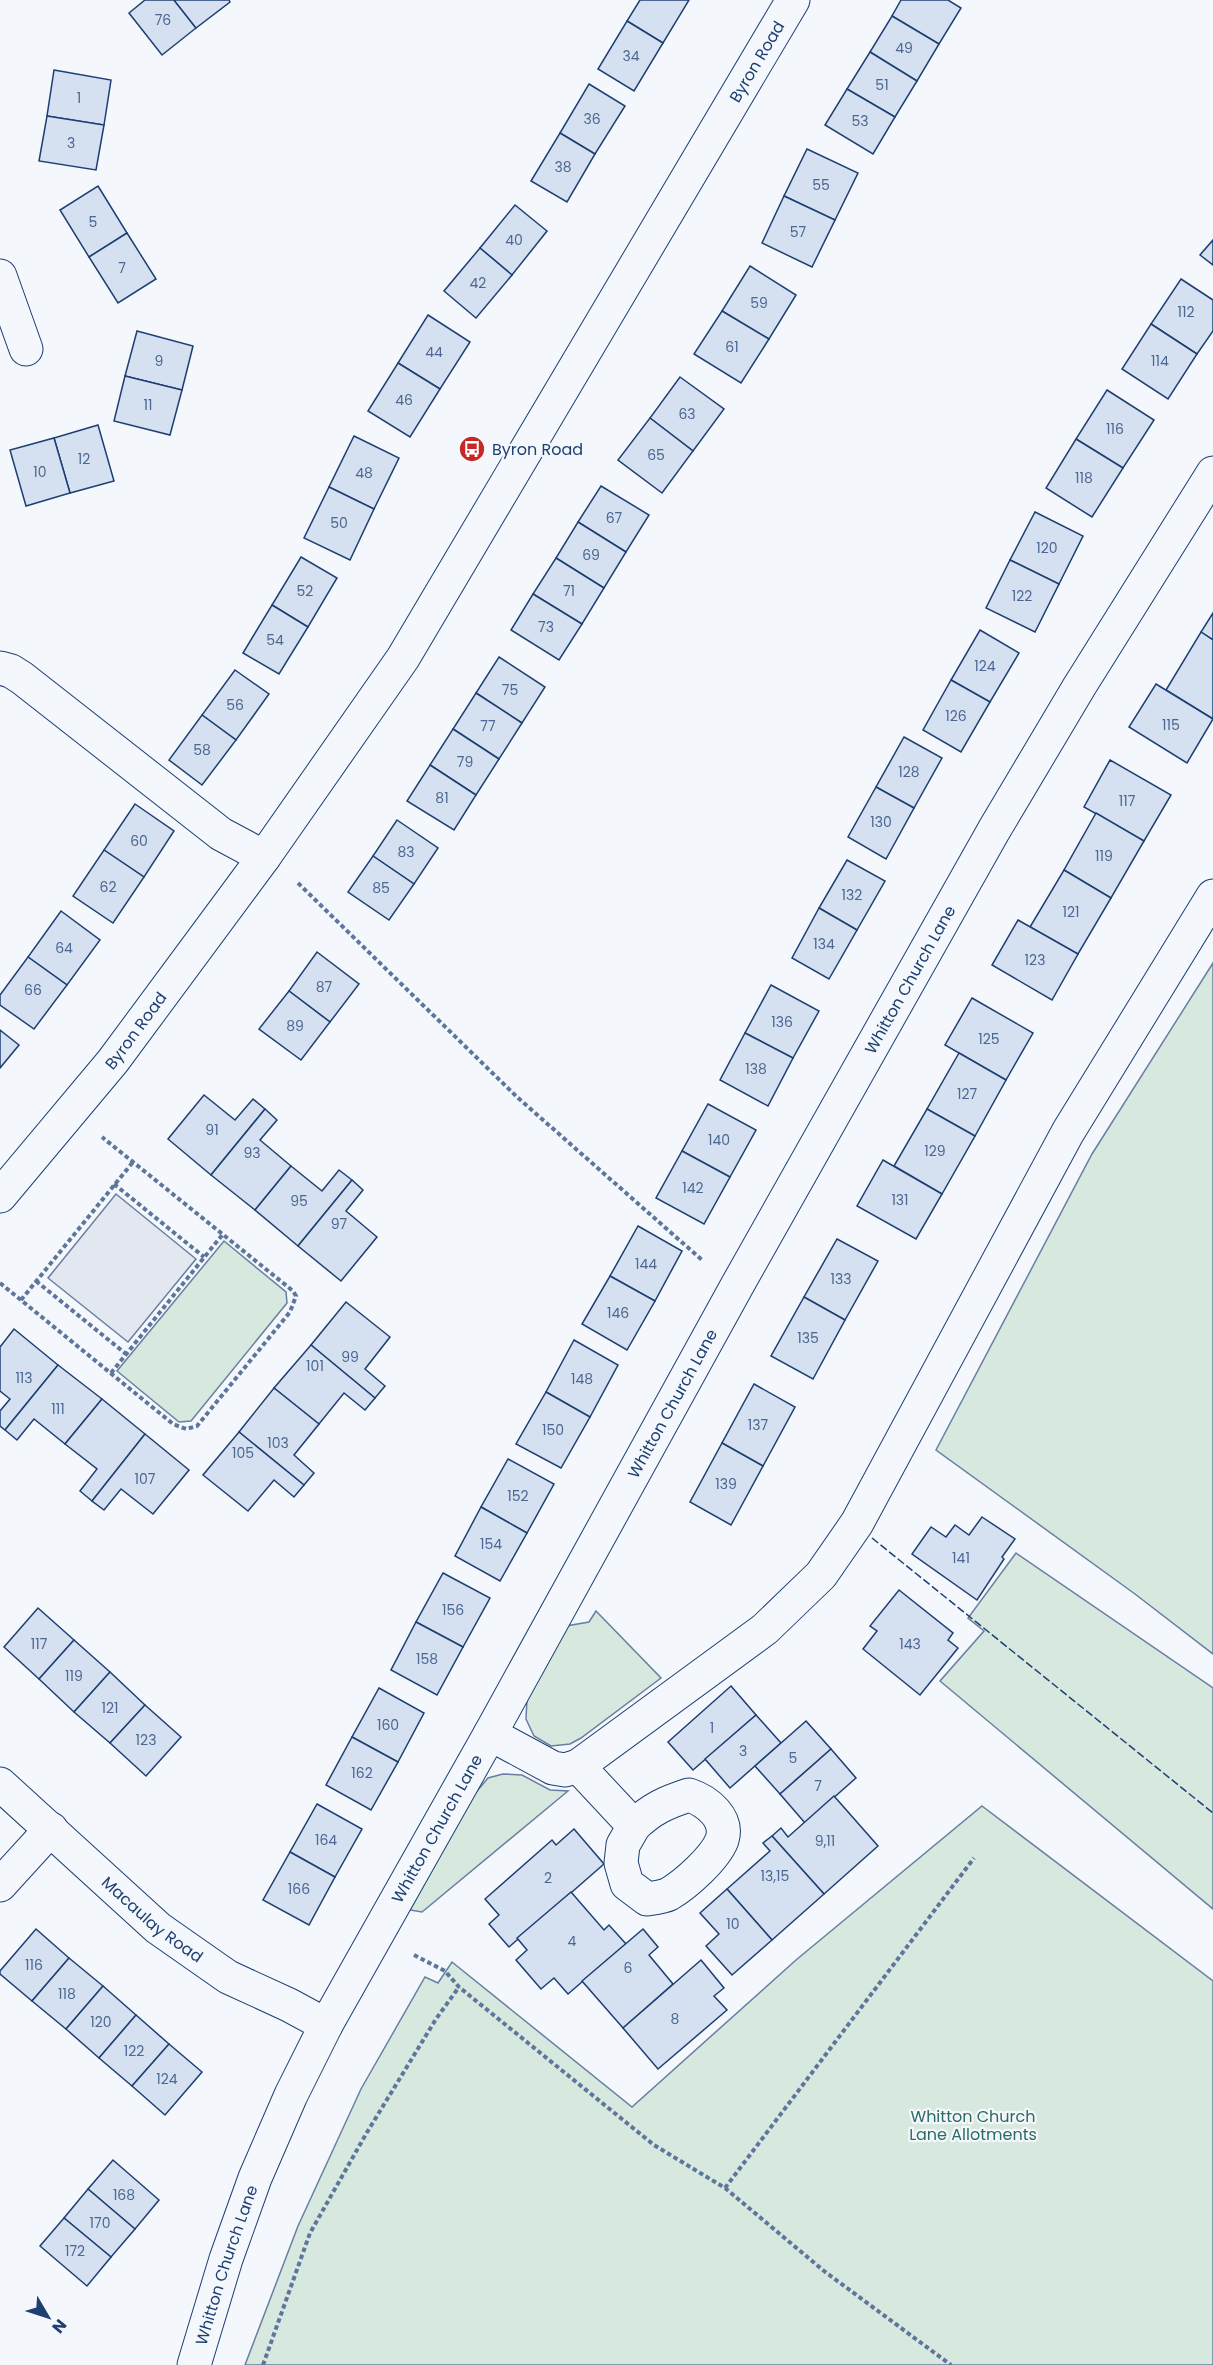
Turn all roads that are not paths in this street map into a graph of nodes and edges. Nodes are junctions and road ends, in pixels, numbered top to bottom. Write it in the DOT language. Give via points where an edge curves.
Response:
graph roads {
  1 [pos="793,0"];
  2 [pos="0,276"];
  3 [pos="26,350"];
  4 [pos="1213,473"];
  5 [pos="0,668"];
  6 [pos="264,857"];
  7 [pos="1213,896"];
  8 [pos="0,1196"];
  9 [pos="490,1734"];
  10 [pos="578,1766"];
  11 [pos="0,1784"];
  12 [pos="634,1826"];
  13 [pos="51,1829"];
  14 [pos="0,1885"];
  15 [pos="326,2025"];
  16 [pos="194,2365"];
  1 -- 6 [label="street, Byron Road" via="403,658"];
  2 -- 3 [label="street"];
  4 -- 9 [label="street, Whitton Church Lane" via="994,830"];
  5 -- 6 [label="street" via="22,678 221,834"];
  6 -- 8 [label="street, Byron Road" via="113,1061"];
  7 -- 10 [label="street" via="1068,1131 858,1523 821,1575 765,1629"];
  9 -- 10 [label="street" via="553,1768"];
  9 -- 15 [label="street, Whitton Church Lane"];
  10 -- 12 [label="street"];
  11 -- 13 [label="street, Macaulay Road"];
  13 -- 14 [label="street"];
  13 -- 15 [label="street, Macaulay Road" via="158,1928 228,1977"];
  15 -- 16 [label="street, Whitton Church Lane" via="255,2178"];
}
